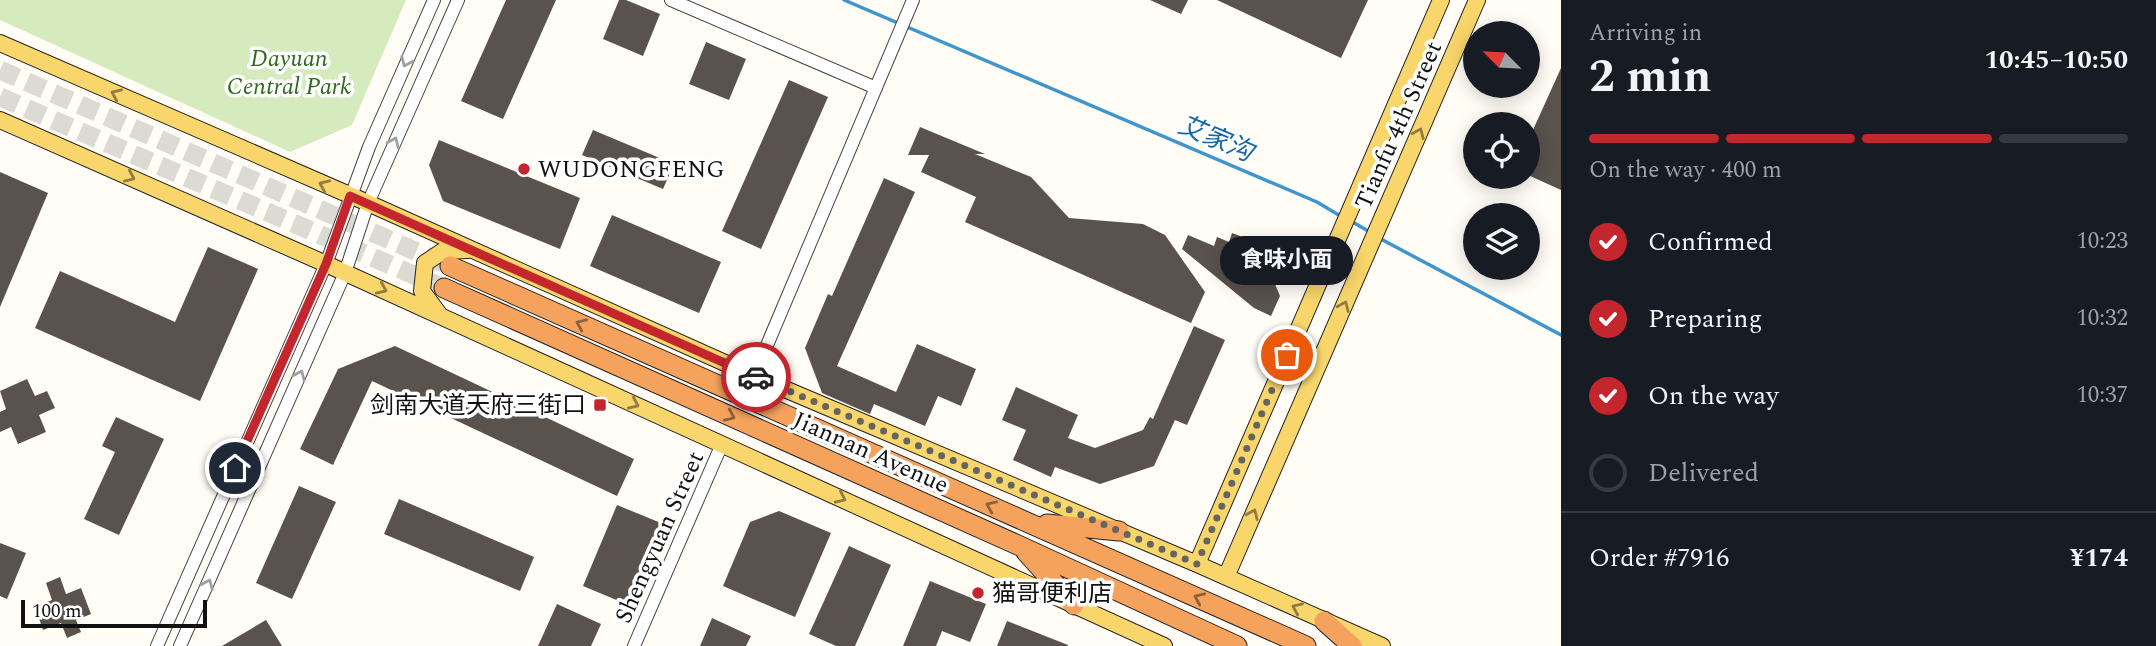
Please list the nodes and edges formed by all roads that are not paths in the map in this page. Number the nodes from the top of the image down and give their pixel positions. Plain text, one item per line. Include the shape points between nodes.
1 (434, 0) edge
2 (458, 0) edge
3 (671, 0) edge
4 (913, 0) edge
5 (1441, 0) edge
6 (1477, 0) edge
7 (0, 43) edge
8 (876, 88) junction
9 (0, 120) edge
10 (350, 196) junction
11 (368, 203) junction
12 (474, 250) junction
13 (326, 264) junction
14 (450, 266) tunnel mouth
15 (345, 273) junction
16 (444, 288) tunnel mouth
17 (441, 316) junction
18 (754, 376) junction
19 (722, 444) junction
20 (1029, 523) junction
21 (1119, 531) junction
22 (1020, 546) junction
23 (1197, 564) junction
24 (1226, 577) junction
25 (1074, 605) junction
26 (1324, 621) junction
27 (1160, 645) edge
28 (157, 646) edge
29 (180, 646) edge
30 (634, 646) edge
31 (1237, 646) edge
32 (1306, 646) edge
33 (1352, 646) edge
34 (1382, 646) edge

1 -> 10 street
11 -> 2 street
3 - 8 street
4 - 8 street
5 - 23 main road, Tianfu 4th Street
24 -> 6 main road, Tianfu 4th Street
10 -> 7 main road
8 - 18 street
9 -> 13 main road
10 - 11 main road
10 - 13 street
11 - 12 main road
11 - 15 street
12 - 17 main road via 443,251 425,263 422,291
12 - 18 main road
13 - 15 main road
13 - 28 street
20 -> 14 highway, Jiannan Avenue
15 -> 17 main road
29 -> 15 street
16 -> 22 highway, Jiannan Avenue
17 -> 19 main road
18 - 21 main road
19 -> 25 main road
19 - 30 street, Shengyuan Street
20 - 21 highway
32 -> 20 highway, Jiannan Avenue
21 - 23 main road
22 - 25 highway
22 - 31 highway, Jiannan Avenue
23 - 24 main road
26 -> 24 main road
25 - 27 main road
26 - 33 highway
26 - 34 main road

